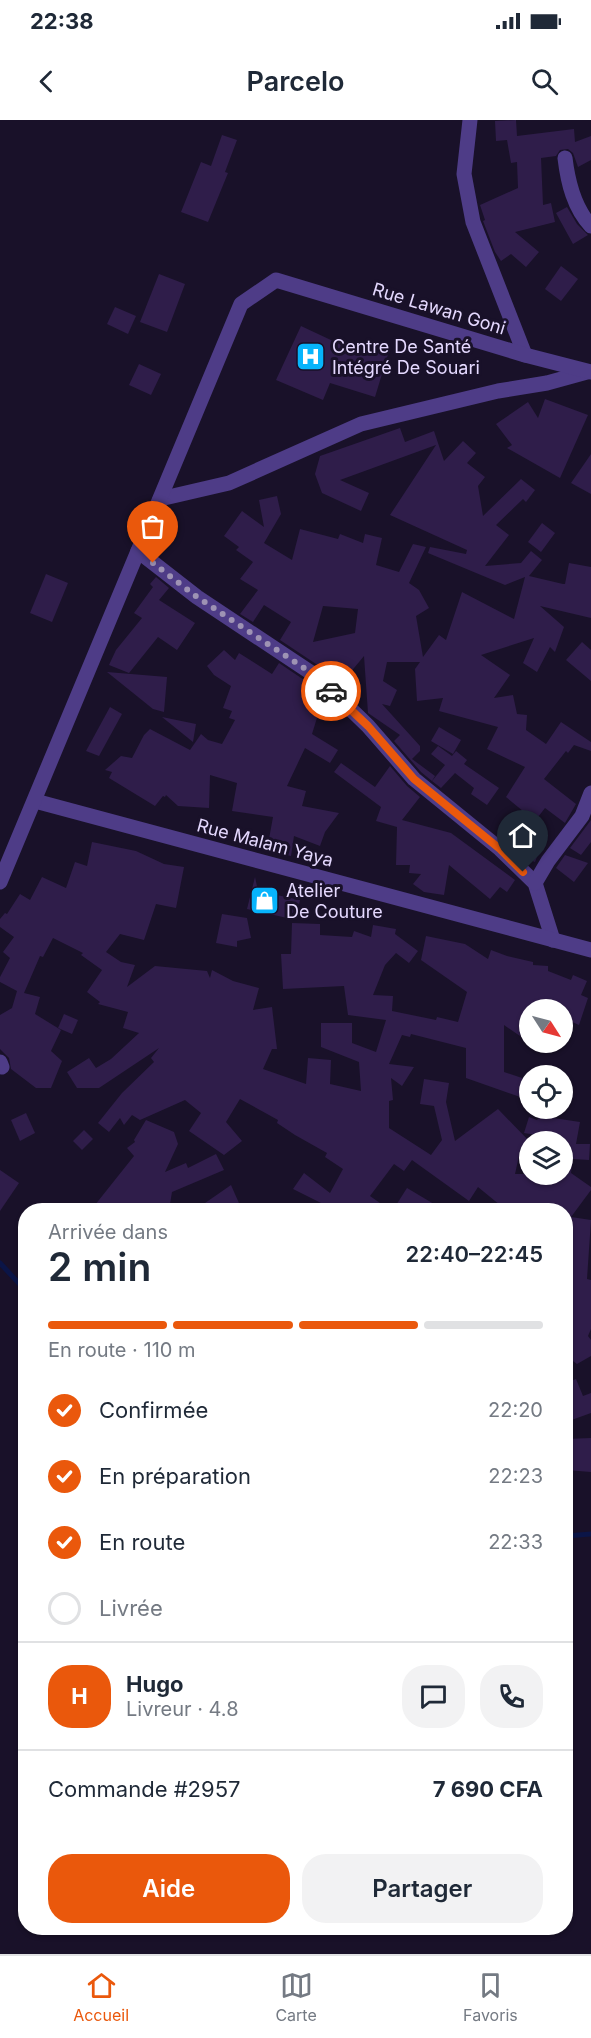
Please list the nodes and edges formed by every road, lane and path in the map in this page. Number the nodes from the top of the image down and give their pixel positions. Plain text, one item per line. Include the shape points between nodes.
1 (470, 120) edge
2 (565, 158) dead end
3 (591, 226) edge
4 (525, 355) junction
5 (590, 372) edge
6 (160, 499) junction
7 (138, 551) junction
8 (591, 793) edge
9 (34, 801) junction
10 (0, 882) edge
11 (534, 883) junction
12 (552, 940) junction
13 (589, 953) edge

1 - 4 street via 464,174 473,222
2 - 3 street via 567,179 578,208
4 - 5 street, Rue Lawan Goni
4 - 6 street, Rue Lawan Goni via 276,280 241,304
5 - 6 street via 361,424 229,483
6 - 7 street
7 - 9 street
7 - 11 street via 197,597 316,676 368,726 414,779 500,849
8 - 11 street via 582,816
9 - 10 street
9 - 12 street, Rue Malam Yaya
11 - 12 street
12 - 13 street, Rue Malam Yaya

